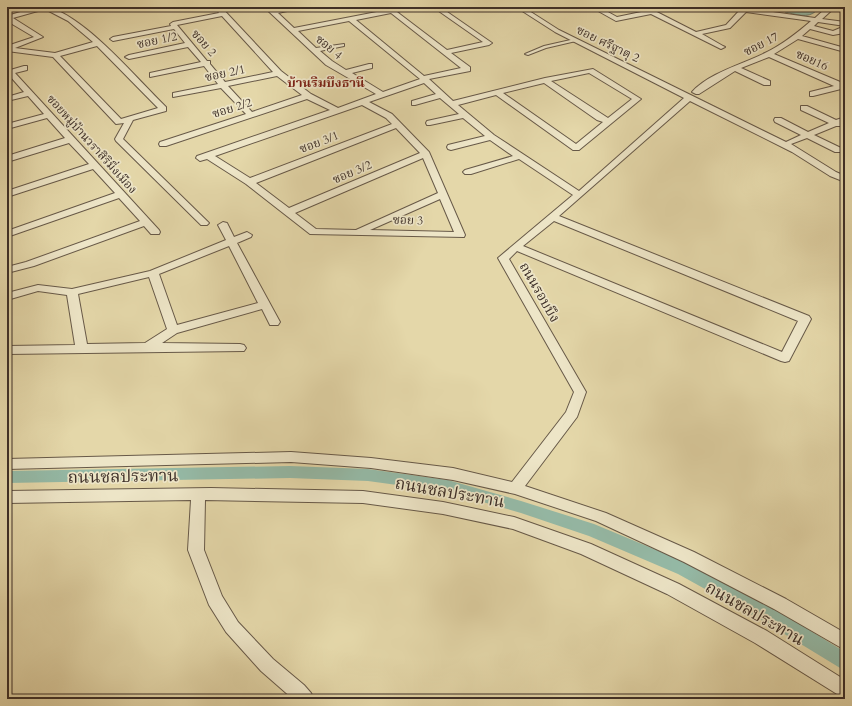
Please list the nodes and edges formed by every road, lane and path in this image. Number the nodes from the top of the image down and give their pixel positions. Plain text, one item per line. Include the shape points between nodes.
1 (45, 7) edge
2 (217, 7) edge
3 (267, 7) edge
4 (302, 7) edge
5 (411, 7) edge
6 (436, 7) edge
7 (519, 7) edge
8 (594, 7) edge
9 (642, 7) edge
10 (724, 7) edge
11 (827, 7) edge
12 (831, 7) edge
13 (389, 9) edge
14 (744, 10) junction
15 (845, 10) edge
16 (274, 12) junction
17 (653, 12) junction
18 (222, 14) junction
19 (7, 18) edge
20 (351, 19) junction
21 (817, 20) junction
22 (845, 24) edge
23 (809, 26) junction
24 (175, 27) junction
25 (845, 28) edge
26 (293, 30) junction
27 (694, 34) junction
28 (797, 37) junction
29 (113, 39) dead end
30 (575, 40) junction
31 (98, 43) junction
32 (190, 44) junction
33 (342, 45) dead end
34 (721, 47) dead end
35 (7, 48) edge
36 (315, 50) junction
37 (845, 50) edge
38 (446, 52) junction
39 (527, 54) dead end
40 (769, 54) junction
41 (55, 55) junction
42 (129, 57) dead end
43 (207, 63) junction
44 (369, 66) dead end
45 (24, 68) dead end
46 (735, 68) junction
47 (9, 72) edge
48 (278, 73) junction
49 (345, 73) junction
50 (153, 75) dead end
51 (425, 79) junction
52 (545, 80) junction
53 (767, 84) dead end
54 (224, 86) junction
55 (844, 87) edge
56 (30, 93) junction
57 (498, 93) junction
58 (813, 94) dead end
59 (176, 95) dead end
60 (382, 95) junction
61 (441, 95) junction
62 (693, 95) junction
63 (308, 96) junction
64 (7, 99) edge
65 (363, 102) junction
66 (415, 103) dead end
67 (452, 104) junction
68 (804, 108) dead end
69 (338, 111) junction
70 (50, 115) junction
71 (251, 115) junction
72 (465, 115) junction
73 (130, 119) junction
74 (845, 119) edge
75 (778, 120) dead end
76 (609, 122) junction
77 (835, 122) junction
78 (430, 123) dead end
79 (398, 125) junction
80 (7, 127) edge
81 (845, 127) edge
82 (807, 135) junction
83 (491, 137) junction
84 (72, 140) junction
85 (790, 142) dead end
86 (162, 144) dead end
87 (451, 147) dead end
88 (838, 150) dead end
89 (426, 154) junction
90 (521, 156) junction
91 (7, 159) edge
92 (95, 165) junction
93 (468, 172) dead end
94 (845, 179) edge
95 (249, 182) junction
96 (7, 194) edge
97 (121, 194) junction
98 (443, 194) junction
99 (579, 195) junction
100 (288, 212) junction
101 (552, 216) junction
102 (146, 222) junction
103 (204, 223) dead end
104 (223, 225) dead end
105 (155, 232) dead end
106 (358, 232) junction
107 (7, 234) edge
108 (247, 235) dead end
109 (231, 242) junction
110 (516, 247) junction
111 (7, 270) edge
112 (153, 273) junction
113 (72, 292) junction
114 (7, 297) edge
115 (264, 305) junction
116 (274, 322) dead end
117 (173, 330) junction
118 (148, 347) junction
119 (240, 348) dead end
120 (82, 349) junction
121 (7, 350) edge
122 (7, 464) edge
123 (515, 488) junction
124 (198, 494) junction
125 (7, 497) edge
126 (845, 642) edge
127 (845, 690) edge
128 (305, 699) edge

1 - 19 street
1 - 31 street via 70,20
2 - 18 street
3 - 16 street, ซอย 4
4 - 16 street
5 - 13 street
6 - 38 street via 489,43
7 - 30 street, ซอย ศรีฐาตุ 2
8 - 17 street via 616,19
9 - 17 street
10 - 14 street
11 - 12 street
12 - 15 street
12 - 21 street, ซอย 17
13 - 20 street
13 - 38 street
14 - 21 street
14 - 27 street via 728,27
16 - 26 street, ซอย 4
17 - 27 street
18 - 24 street, ซอย 2 via 173,24
18 - 48 street
19 - 35 street via 40,37
20 - 26 street
20 - 51 street
21 - 22 street
21 - 23 street, ซอย 17
23 - 25 street via 831,34
23 - 28 street, ซอย 17
24 - 29 street
24 - 32 street, ซอย 2
26 - 36 street, ซอย 4
27 - 34 street
28 - 37 street
28 - 40 street, ซอย 17
30 - 39 lane
30 - 62 street, ซอย ศรีฐาตุ 2
31 - 41 street
31 - 73 street via 163,109
32 - 42 street, ซอย 1/2
32 - 43 street, ซอย 2
33 - 36 street
35 - 41 street
36 - 49 street, ซอย 4 via 329,64
38 - 51 street via 467,69
40 - 46 street, ซอย 17
40 - 55 street, ซอย16
41 - 73 street via 119,122
43 - 50 street
43 - 54 street, ซอย 2
44 - 49 street
45 - 47 street
46 - 53 street
46 - 62 street, ซอย 17
47 - 56 street, ซอยหมู่บ้านวราสิริมิ่งเมือง
48 - 54 street, ซอย 2/1
48 - 63 street
49 - 60 street, ซอย 4
51 - 60 street
51 - 61 street
52 - 57 street
52 - 76 street
52 - 76 street via 590,71 637,99
54 - 59 street, ซอย 2/1
54 - 71 street, ซอย 2
55 - 58 street
56 - 64 street
56 - 70 street, ซอยหมู่บ้านวราสิริมิ่งเมือง
57 - 67 street
57 - 76 street via 576,148
60 - 65 street
61 - 66 street
61 - 67 street
62 - 94 street, ซอย ศรีฐาตุ 2
62 - 99 street, ถนนรอบบึง
63 - 69 street
63 - 71 street, ซอย 2/2
65 - 69 street
65 - 79 street, ซอย 3 via 388,116
67 - 72 street
68 - 77 street
69 - 95 street, ซอย 3 via 205,157
70 - 80 street
70 - 84 street, ซอยหมู่บ้านวราสิริมิ่งเมือง
71 - 86 street, ซอย 2/2
72 - 78 street
72 - 83 street
73 - 103 street via 119,139
74 - 77 street
75 - 82 street
77 - 81 street
77 - 82 street
79 - 89 street, ซอย 3
79 - 95 street, ซอย 3/1
82 - 85 street
82 - 88 street
83 - 87 street
83 - 90 street
84 - 91 street
84 - 92 street, ซอยหมู่บ้านวราสิริมิ่งเมือง
89 - 98 street, ซอย 3
89 - 100 street, ซอย 3/2
90 - 93 street
90 - 99 street
92 - 96 street
92 - 97 street, ซอยหมู่บ้านวราสิริมิ่งเมือง
95 - 100 street, ซอย 3
97 - 102 street, ซอยหมู่บ้านวราสิริมิ่งเมือง
97 - 107 street
98 - 106 street
98 - 106 street, ซอย 3 via 460,235
99 - 101 street, ถนนรอบบึง
100 - 106 street, ซอย 3 via 314,232
101 - 110 street, ถนนรอบบึง
101 - 110 street via 805,319 785,358
102 - 105 street, ซอยหมู่บ้านวราสิริมิ่งเมือง
102 - 111 street
104 - 109 street
108 - 109 street
109 - 112 street
109 - 115 street
110 - 123 street, ถนนรอบบึง via 503,258 580,392 572,414
112 - 113 street
112 - 117 street
113 - 114 street via 38,288
113 - 120 street
115 - 116 street
115 - 117 street
117 - 118 street
118 - 119 street
118 - 120 street
120 - 121 street
122 - 123 street via 291,457 371,463 453,474
123 - 126 street via 601,517 689,557 780,604
124 - 125 street, ถนนชลประทาน
124 - 127 street, ถนนชลประทาน via 363,497 443,508 514,523 586,549 673,588 761,637
124 - 128 street via 196,550 215,600 232,627 267,665

